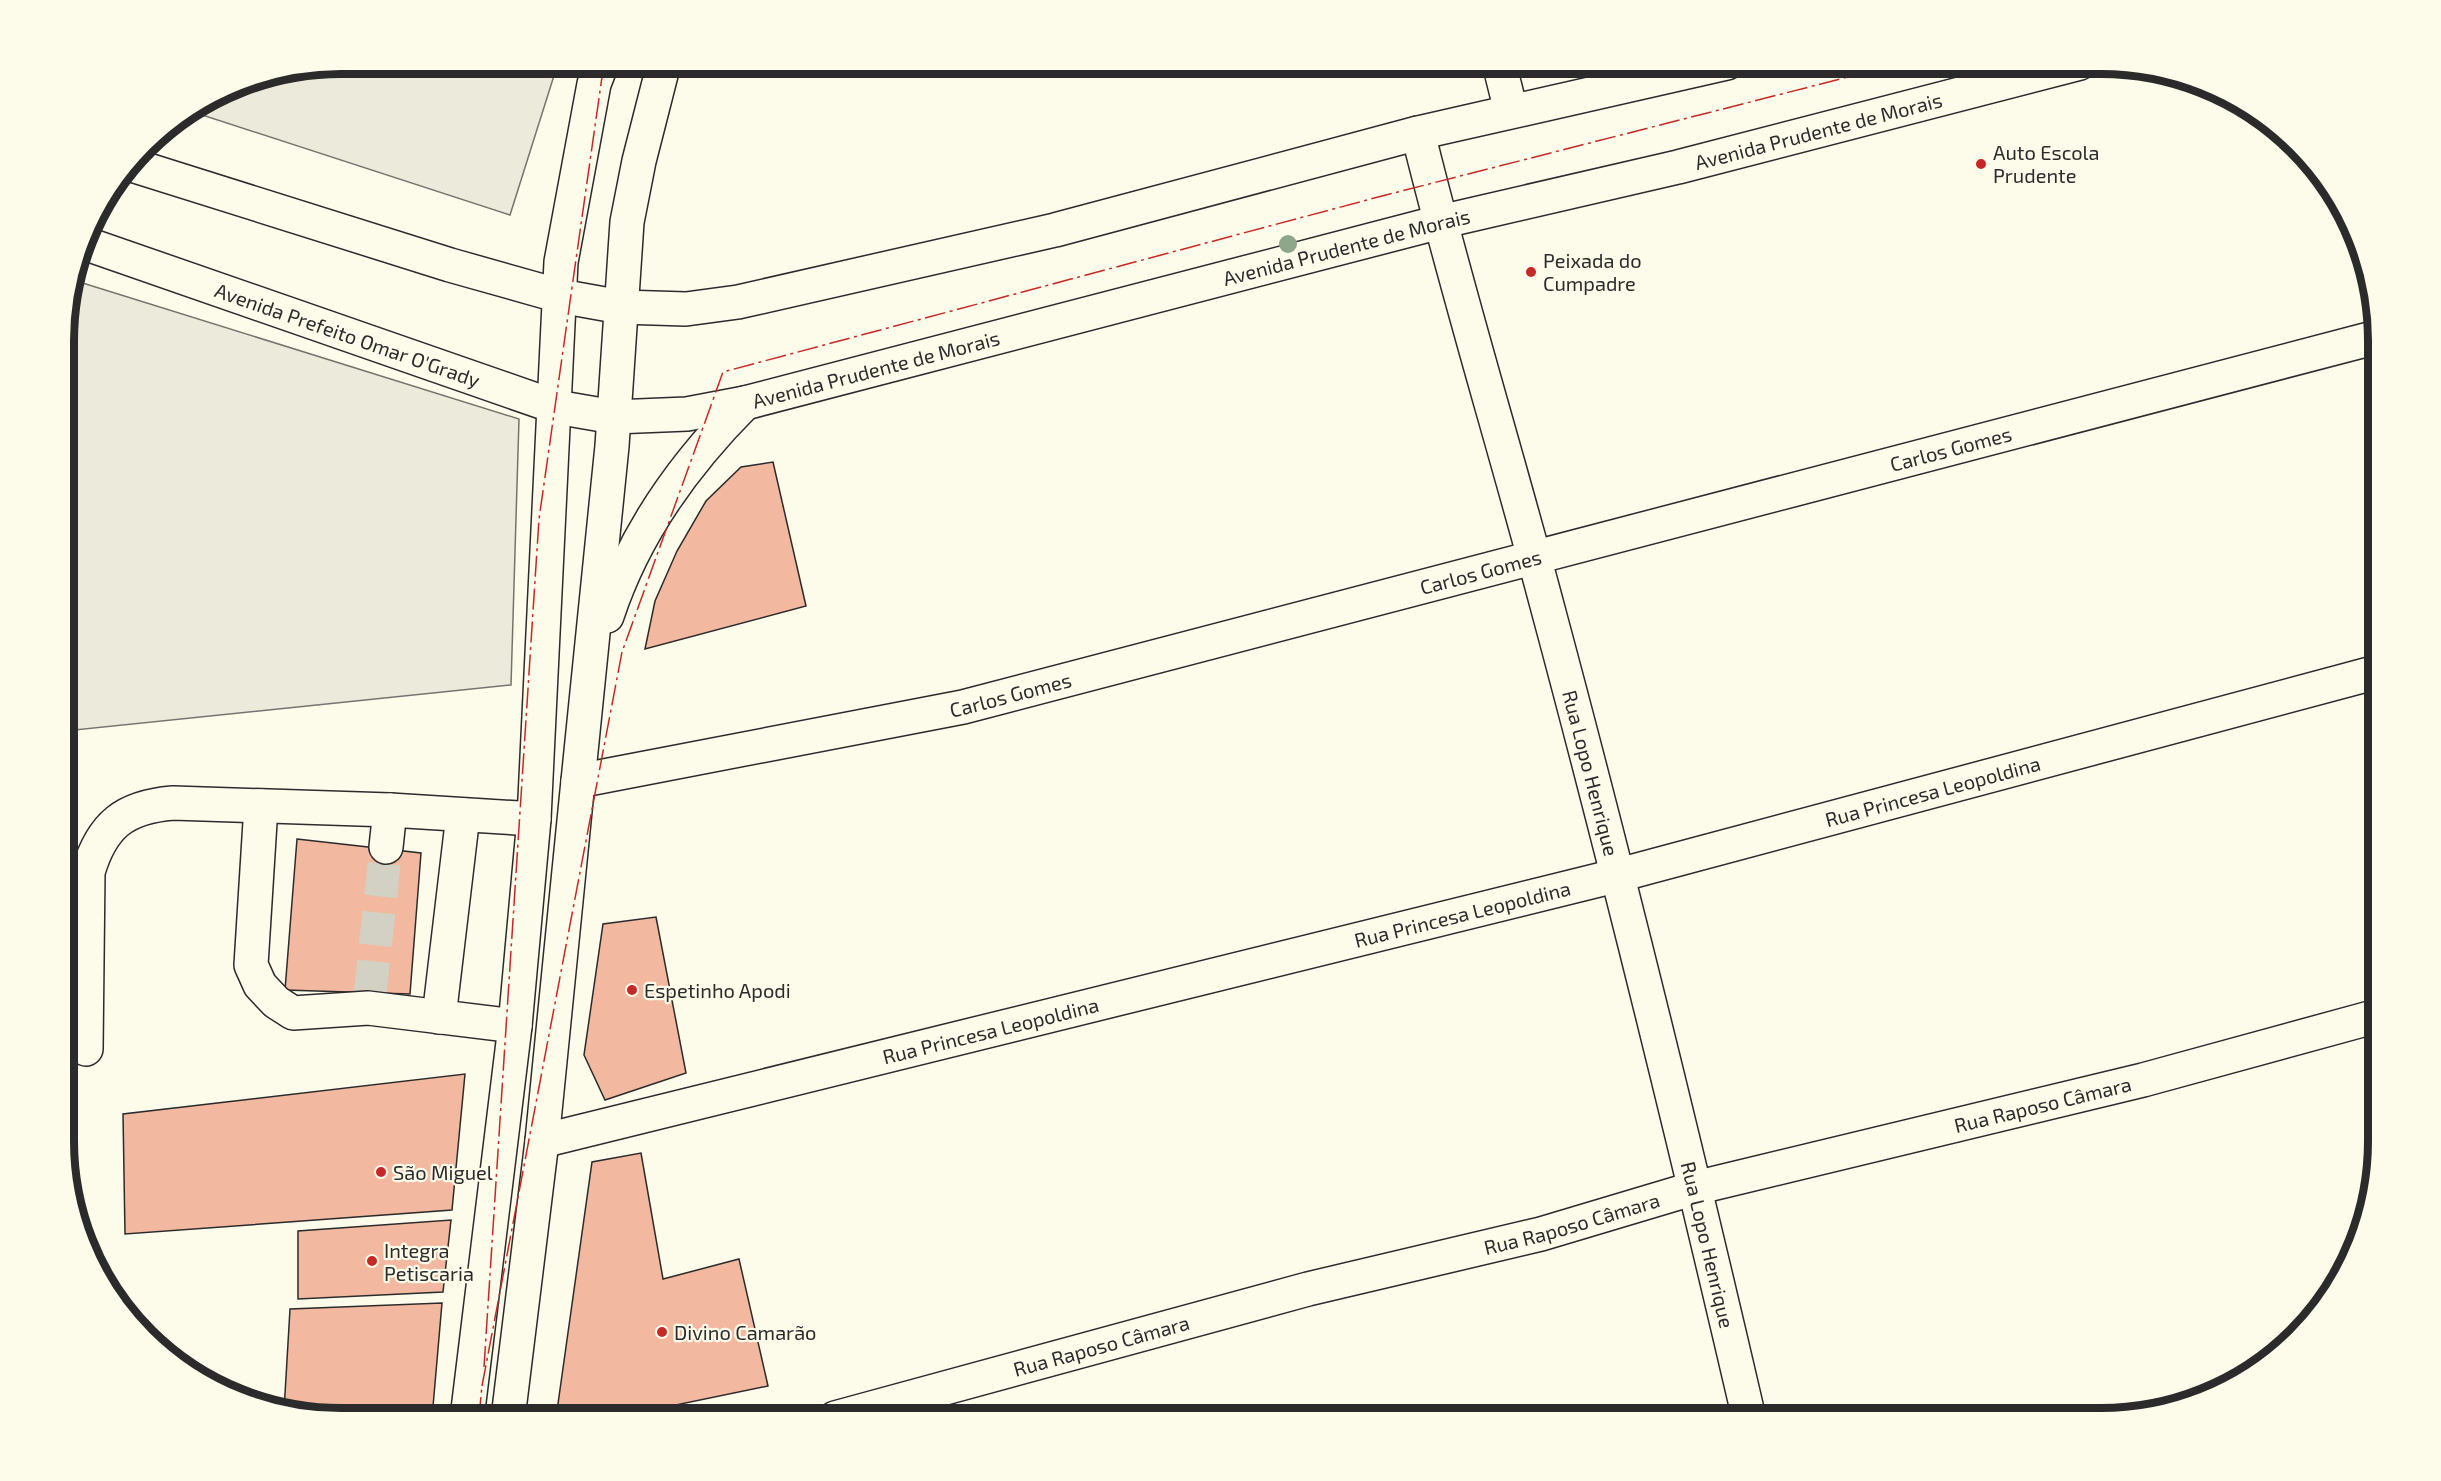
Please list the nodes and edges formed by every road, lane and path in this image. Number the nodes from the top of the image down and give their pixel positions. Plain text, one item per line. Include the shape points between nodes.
1 (598, 74) edge
2 (661, 74) edge
3 (1502, 74) edge
4 (1678, 74) edge
5 (2037, 74) edge
6 (1511, 111) junction
7 (1418, 133) junction
8 (138, 167) edge
9 (1440, 222) junction
10 (91, 246) edge
11 (560, 296) junction
12 (621, 307) junction
13 (2368, 339) edge
14 (746, 403) junction
15 (556, 407) junction
16 (614, 417) junction
17 (1534, 558) junction
18 (588, 672) junction
19 (2368, 674) edge
20 (578, 782) junction
21 (261, 806) junction
22 (390, 810) junction
23 (463, 815) junction
24 (534, 819) junction
25 (386, 847) tunnel mouth
26 (1619, 875) junction
27 (439, 1017) junction
28 (2368, 1018) edge
29 (515, 1026) junction
30 (86, 1049) dead end
31 (542, 1141) junction
32 (1695, 1188) junction
33 (468, 1408) edge
34 (509, 1408) edge
35 (873, 1408) edge
36 (1747, 1408) edge

1 - 11 main road via 561,262
2 - 12 main road via 629,212
3 - 6 main road
4 - 6 main road
5 - 9 main road, Avenida Prudente de Morais via 1678,167
6 - 7 main road
7 - 9 main road, Rua Lopo Henrique
7 - 12 main road via 1055,230 738,302 686,309
8 - 11 main road
9 - 14 main road, Avenida Prudente de Morais
9 - 17 main road, Rua Lopo Henrique
10 - 15 main road, Avenida Prefeito Omar O'Grady
11 - 12 main road
11 - 15 main road
12 - 16 main road
13 - 17 main road, Carlos Gomes
14 - 16 main road, Avenida Prudente de Morais via 687,414
14 - 18 main road via 712,436 678,478 645,529 618,580
15 - 16 main road, Avenida Prefeito Omar O'Grady
15 - 24 main road
16 - 18 main road
17 - 20 main road, Carlos Gomes via 963,707
17 - 26 main road, Rua Lopo Henrique
18 - 20 main road
19 - 26 main road, Rua Princesa Leopoldina
20 - 31 main road
21 - 22 main road
21 - 27 main road via 251,965 260,985 276,1002 293,1012 369,1001
21 - 30 main road via 151,805 131,812 111,826 95,847 88,872
22 - 23 main road
22 - 25 main road
23 - 24 main road
23 - 27 main road
24 - 29 main road
26 - 31 main road, Rua Princesa Leopoldina
26 - 32 main road, Rua Lopo Henrique
27 - 29 main road
28 - 32 main road, Rua Raposo Câmara via 2143,1080
29 - 33 main road
31 - 34 main road
32 - 35 main road, Rua Raposo Câmara via 1541,1234 1308,1289
32 - 36 main road, Rua Lopo Henrique

